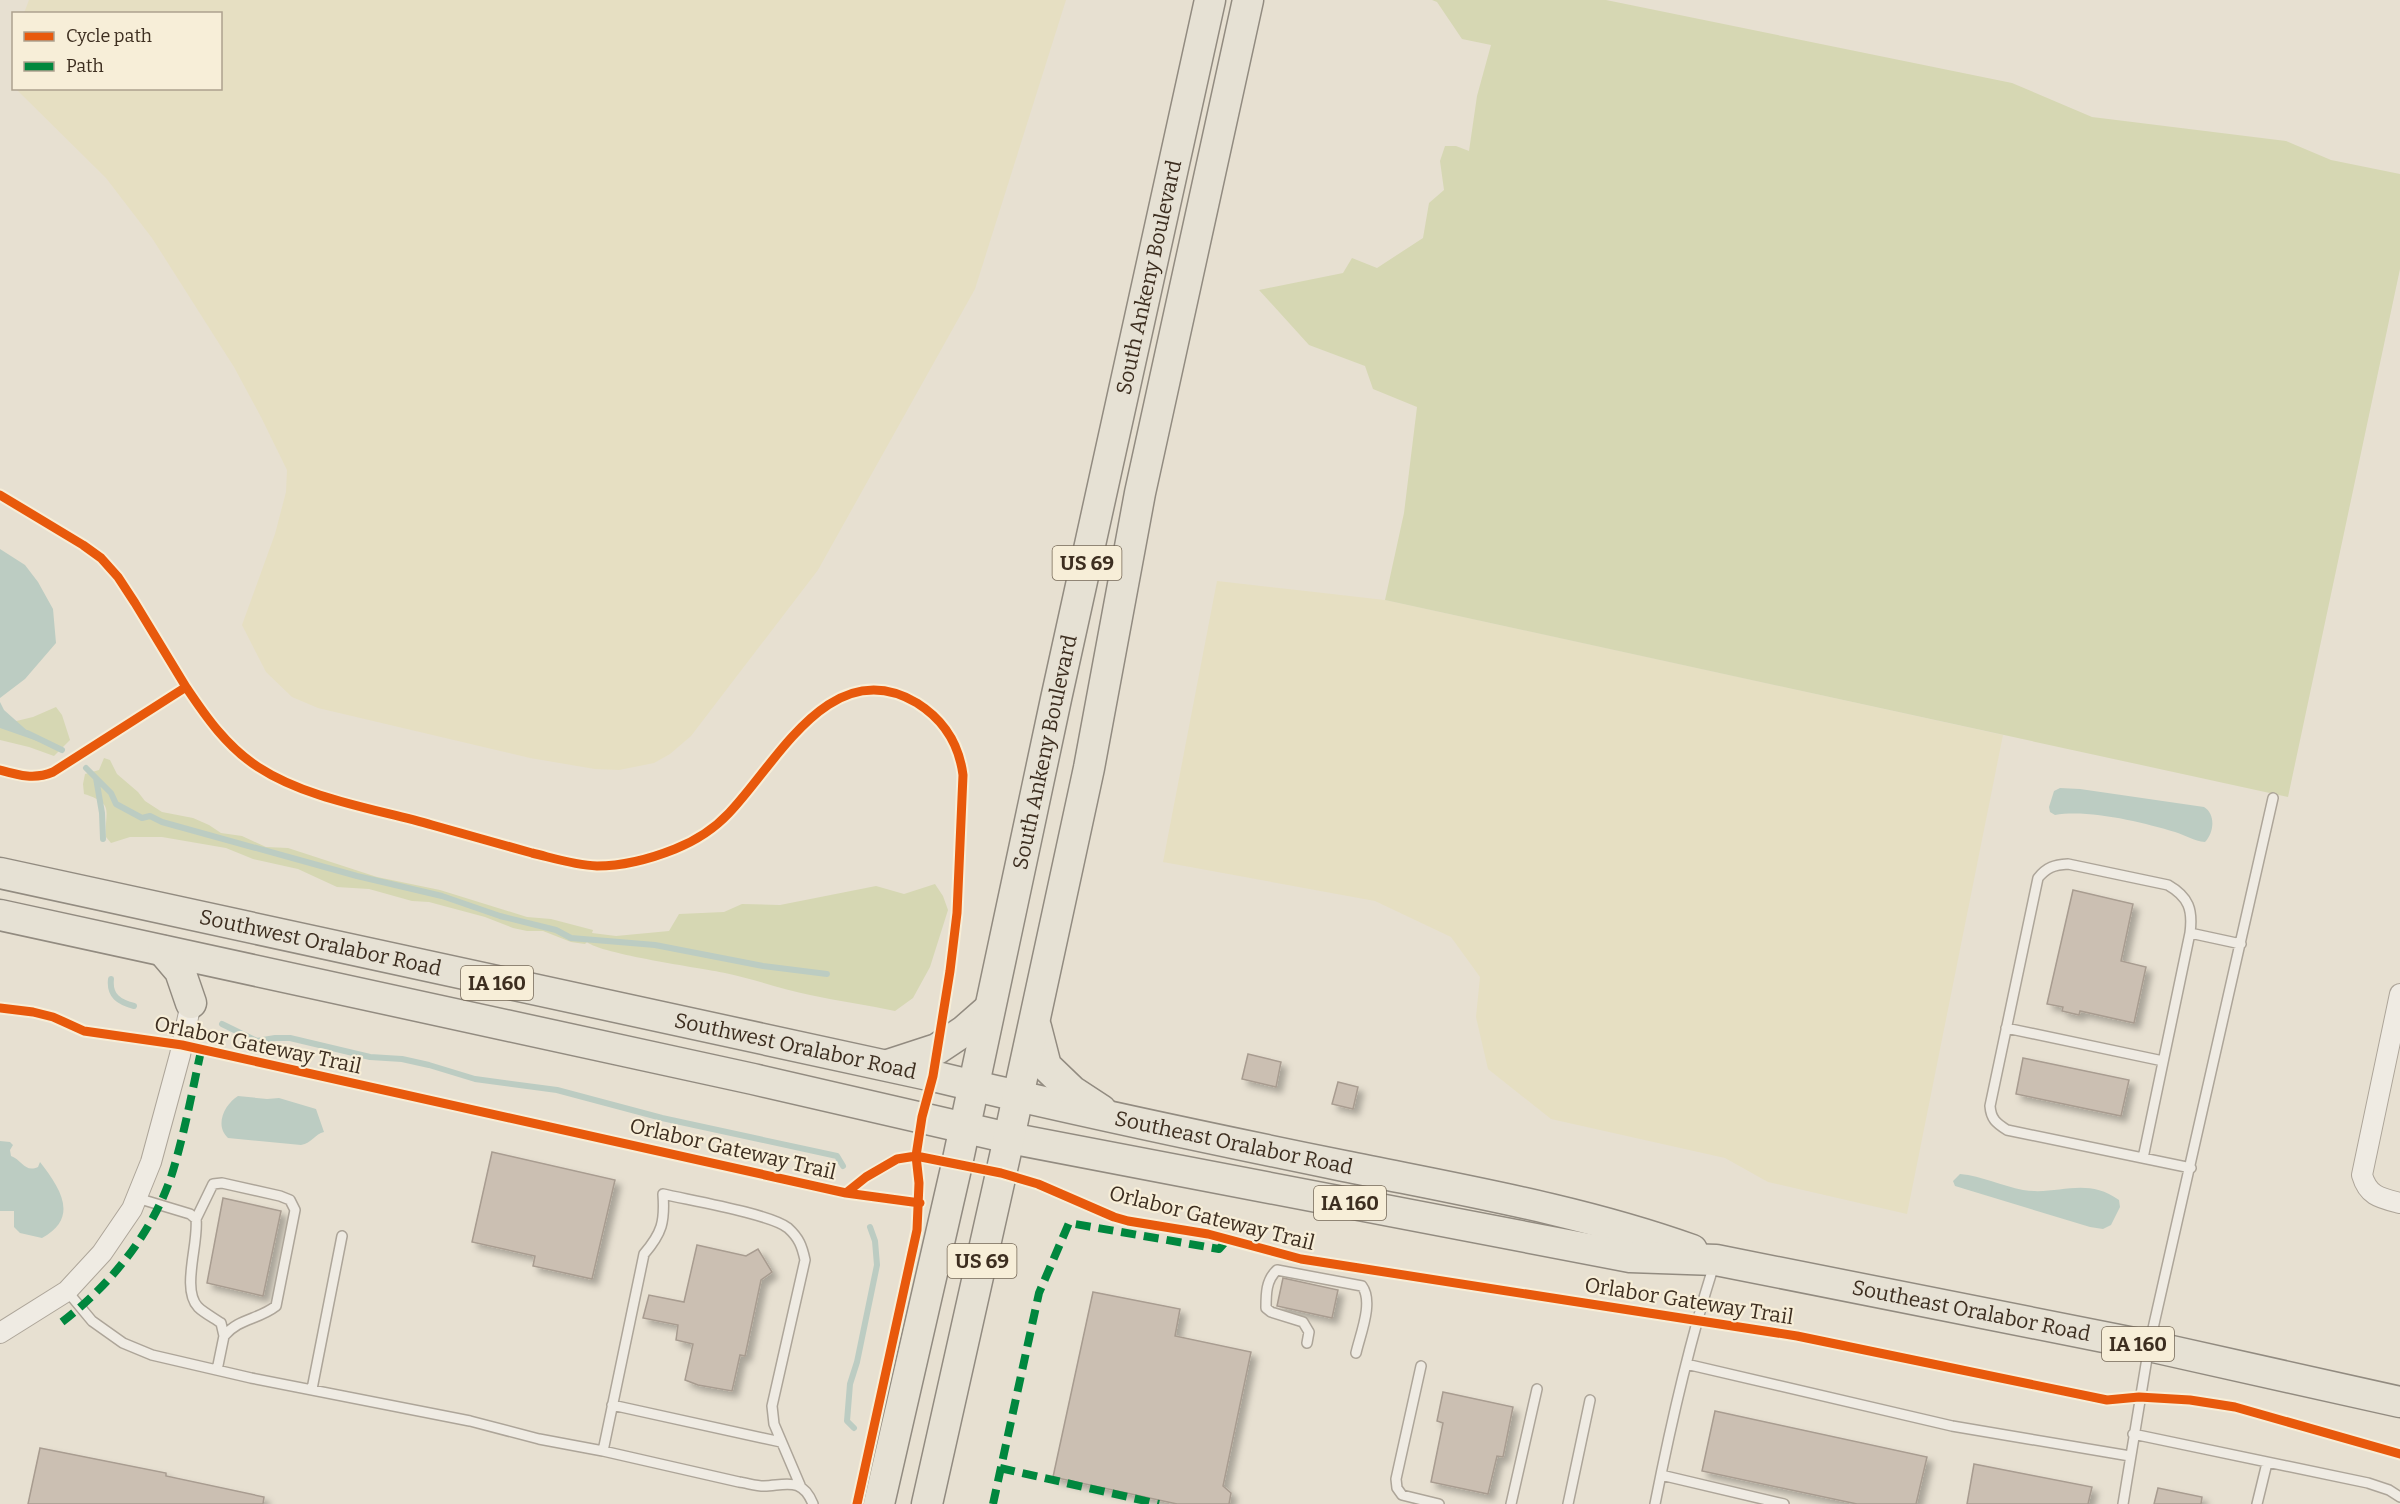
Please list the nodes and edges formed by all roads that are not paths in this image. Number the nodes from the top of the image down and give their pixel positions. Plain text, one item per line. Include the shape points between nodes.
1 (1210, 0) edge
2 (1248, 0) edge
3 (2273, 798) dead end
4 (0, 873) edge
5 (0, 915) edge
6 (2190, 933) junction
7 (2241, 944) junction
8 (163, 951) junction
9 (234, 966) junction
10 (2400, 994) edge
11 (191, 1003) junction
12 (988, 1010) junction
13 (1035, 1018) junction
14 (2006, 1028) junction
15 (2163, 1061) junction
16 (885, 1066) junction
17 (994, 1091) junction
18 (1116, 1118) junction
19 (987, 1132) junction
20 (2143, 1158) junction
21 (2191, 1168) junction
22 (137, 1198) junction
23 (2400, 1203) edge
24 (196, 1218) junction
25 (342, 1236) dead end
26 (1716, 1260) junction
27 (68, 1291) junction
28 (0, 1333) edge
29 (224, 1336) junction
30 (1307, 1343) dead end
31 (2149, 1346) junction
32 (1356, 1353) dead end
33 (1686, 1364) junction
34 (1422, 1365) dead end
35 (217, 1370) junction
36 (312, 1389) junction
37 (1537, 1389) dead end
38 (1590, 1400) dead end
39 (2400, 1402) edge
40 (612, 1405) junction
41 (2133, 1434) junction
42 (781, 1442) junction
43 (603, 1451) junction
44 (2130, 1456) junction
45 (2267, 1463) junction
46 (1661, 1475) junction
47 (800, 1485) junction
48 (2400, 1497) edge
49 (813, 1504) edge
50 (879, 1504) edge
51 (927, 1504) edge
52 (1439, 1504) edge
53 (1511, 1504) edge
54 (1568, 1504) edge
55 (1655, 1504) edge
56 (1784, 1504) edge
57 (2123, 1504) edge
58 (2257, 1504) edge

1 - 12 main road, South Ankeny Boulevard / US 69
2 - 13 main road, South Ankeny Boulevard / US 69 via 1142,481 1089,768
3 - 7 lane
4 - 16 main road, Southwest Oralabor Road / IA 160
5 - 8 main road, Southwest Oralabor Road / IA 160
6 - 7 lane
6 - 14 lane via 2192,916 2188,902 2168,885 2068,864 2046,869 2038,878 2033,897
6 - 15 lane
7 - 21 lane
8 - 9 main road, Southwest Oralabor Road / IA 160
8 - 11 main road via 180,971
9 - 11 main road via 206,983
9 - 19 main road, Southwest Oralabor Road / IA 160
10 - 23 street via 2363,1166 2365,1186 2377,1197
11 - 22 street via 151,1161
12 - 16 main road via 938,1049
12 - 17 main road, South Ankeny Boulevard / US 69
13 - 17 main road, South Ankeny Boulevard / US 69
13 - 18 main road via 1046,1066 1072,1091
14 - 15 lane
14 - 20 lane via 1990,1106 1997,1124 2007,1130
15 - 20 lane
16 - 17 main road, Southwest Oralabor Road / IA 160
17 - 18 main road, Southeast Oralabor Road / IA 160
17 - 19 main road, South Ankeny Boulevard / US 69
17 - 19 main road, South Ankeny Boulevard / US 69
18 - 26 main road, Southeast Oralabor Road / IA 160 via 1627,1227
19 - 26 main road, Southeast Oralabor Road / IA 160 via 1630,1257
19 - 50 main road, South Ankeny Boulevard / US 69
19 - 51 main road, South Ankeny Boulevard / US 69
20 - 21 lane
21 - 31 lane
22 - 24 lane
22 - 27 street via 118,1232
24 - 29 lane via 192,1299 221,1323
24 - 29 lane via 213,1184 222,1183 280,1196 290,1200 295,1210 276,1306 233,1326
25 - 36 lane
26 - 31 main road, Southeast Oralabor Road / IA 160
26 - 33 lane
27 - 28 street
27 - 35 lane via 92,1321 123,1343 152,1355
29 - 35 lane
30 - 32 lane via 1309,1332 1303,1322 1266,1308 1270,1276 1277,1270 1362,1286 1367,1305
31 - 39 main road, Southeast Oralabor Road / IA 160
31 - 41 lane
33 - 44 lane via 1952,1426
33 - 46 lane
34 - 52 lane via 1396,1488 1402,1495
35 - 36 lane
36 - 43 lane
37 - 53 lane
38 - 54 lane
40 - 42 lane
40 - 42 lane via 644,1254 658,1238 665,1215 663,1194 765,1218 786,1226 800,1240 805,1260 772,1406
40 - 43 lane
41 - 44 lane
41 - 45 lane
42 - 47 lane
43 - 47 lane via 762,1486
44 - 57 lane
45 - 48 lane via 2368,1483
45 - 58 lane
46 - 55 lane
46 - 56 lane
47 - 49 lane

